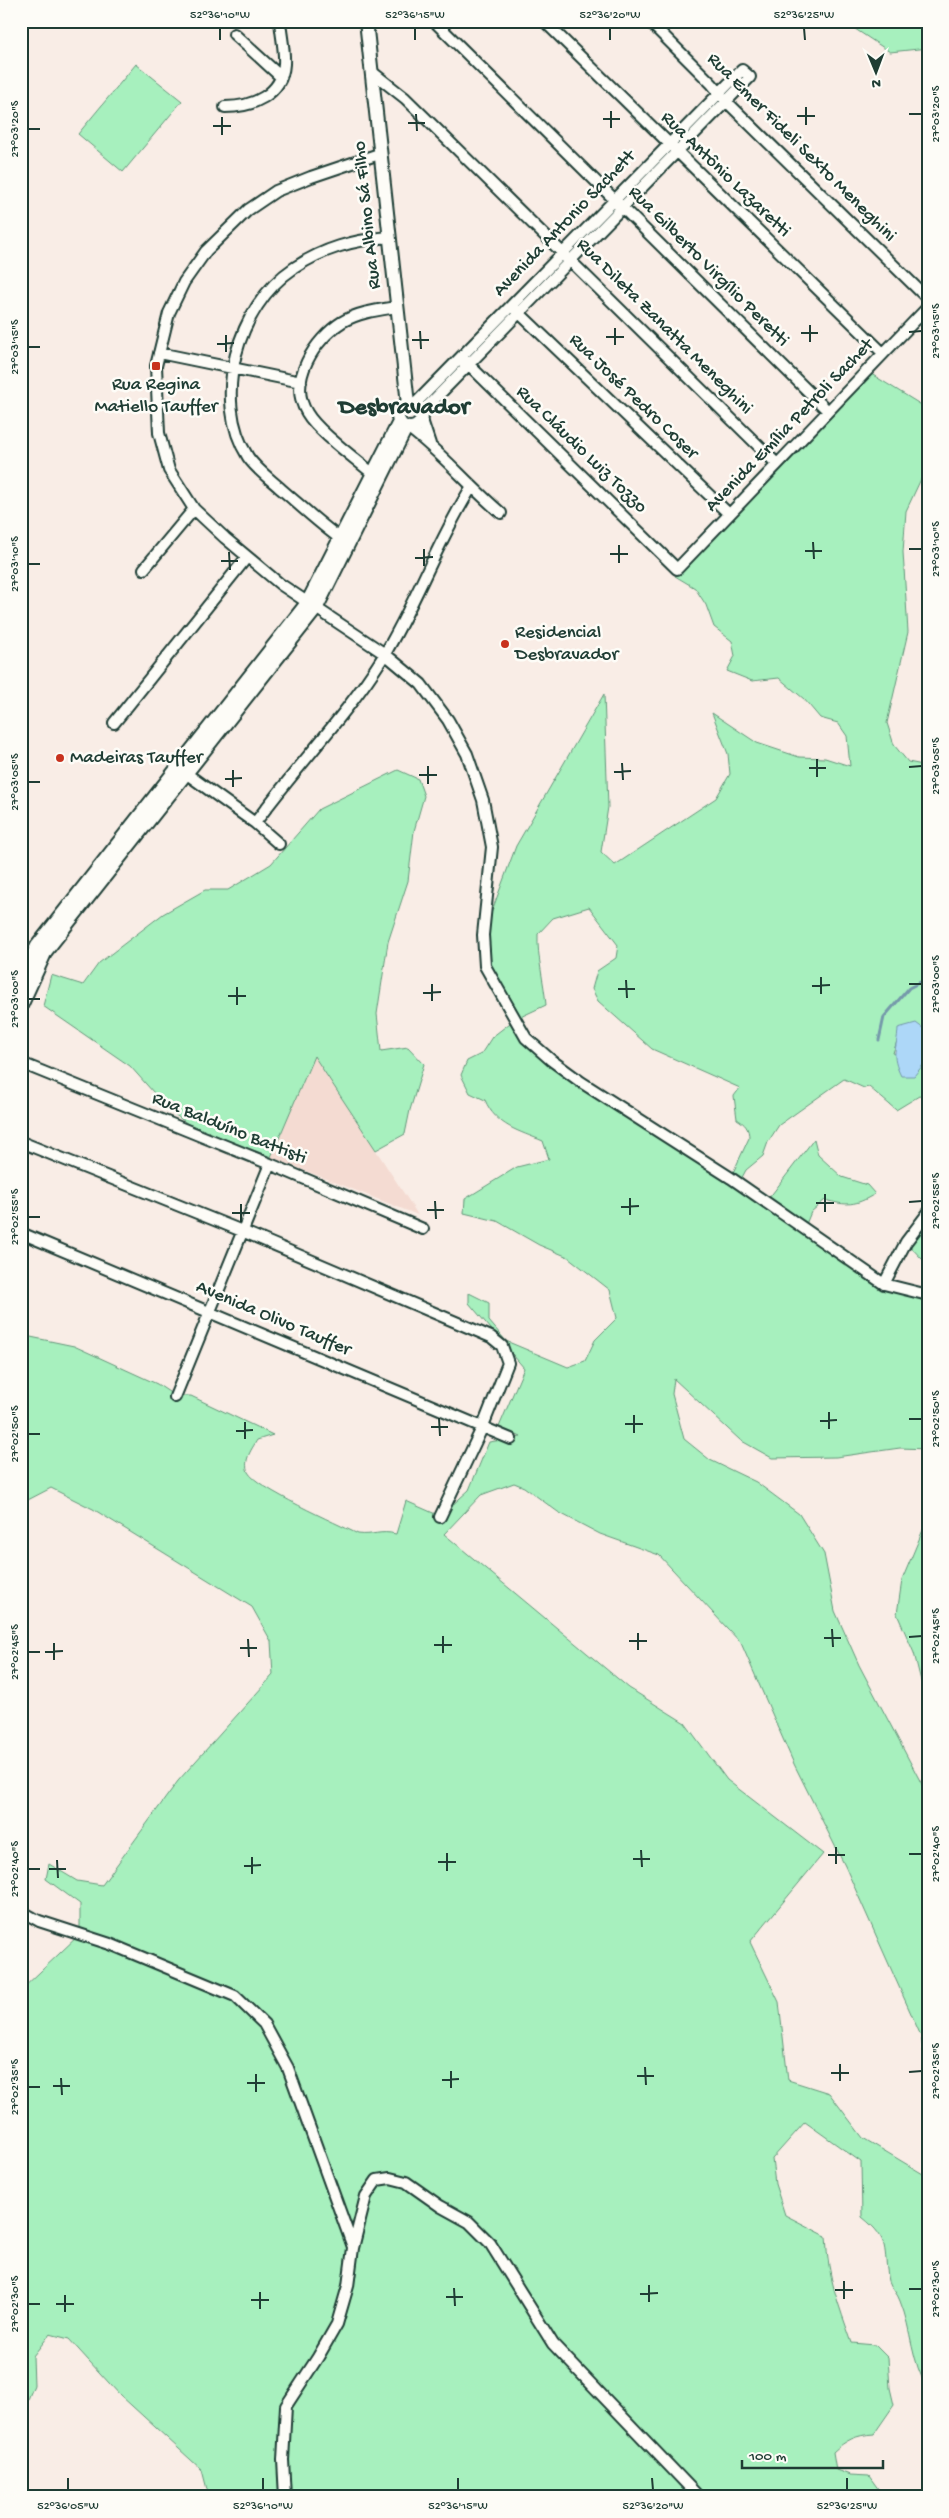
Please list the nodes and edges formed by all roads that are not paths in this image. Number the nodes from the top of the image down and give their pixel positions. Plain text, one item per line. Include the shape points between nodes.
1 (280, 21) edge
2 (366, 21) edge
3 (434, 21) edge
4 (544, 21) edge
5 (649, 21) edge
6 (234, 34) dead end
7 (372, 72) junction
8 (746, 74) dead end
9 (281, 77) junction
10 (723, 97) junction
11 (225, 107) dead end
12 (672, 148) junction
13 (380, 154) junction
14 (619, 203) junction
15 (389, 237) junction
16 (567, 256) junction
17 (928, 299) edge
18 (397, 307) junction
19 (928, 307) edge
20 (515, 309) junction
21 (159, 353) junction
22 (883, 353) junction
23 (464, 360) junction
24 (232, 368) junction
25 (301, 382) junction
26 (416, 410) junction
27 (828, 411) junction
28 (405, 426) junction
29 (430, 445) junction
30 (778, 464) junction
31 (377, 477) junction
32 (471, 488) junction
33 (194, 509) junction
34 (501, 513) dead end
35 (729, 514) junction
36 (344, 541) junction
37 (247, 557) junction
38 (144, 569) dead end
39 (677, 569) joint
40 (311, 606) junction
41 (384, 654) junction
42 (114, 723) dead end
43 (181, 770) junction
44 (255, 823) junction
45 (279, 844) dead end
46 (80, 900) junction
47 (21, 978) edge
48 (21, 1006) edge
49 (21, 1063) edge
50 (21, 1142) edge
51 (270, 1164) junction
52 (928, 1213) edge
53 (424, 1229) dead end
54 (242, 1231) junction
55 (21, 1233) edge
56 (884, 1284) junction
57 (928, 1295) edge
58 (208, 1311) junction
59 (174, 1396) dead end
60 (483, 1426) junction
61 (511, 1439) dead end
62 (440, 1516) dead end
63 (21, 1911) edge
64 (353, 2248) junction
65 (285, 2497) edge
66 (699, 2497) edge

1 - 9 street via 284,63
2 - 7 street, Rua Albino Sá Filho
3 - 14 street, Rua Gilberto Virgílio Peretti
4 - 12 street, Rua Antônio Lazaretti
5 - 10 street, Rua Emer Fideli Sexto Meneghini
6 - 9 street
7 - 13 street, Rua Albino Sá Filho
7 - 16 street, Rua Dileta Zanatta Meneghini via 405,98
8 - 10 street, Avenida Antonio Sachett
9 - 11 street via 261,99 247,106
10 - 12 street, Avenida Antonio Sachett
10 - 17 street, Rua Emer Fideli Sexto Meneghini
12 - 14 street, Avenida Antonio Sachett
12 - 22 street, Rua Antônio Lazaretti
13 - 15 street, Rua Albino Sá Filho
13 - 21 street via 285,188 248,210 206,251 184,282 169,313
14 - 16 street, Avenida Antonio Sachett
14 - 27 street, Rua Gilberto Virgílio Peretti
15 - 18 street, Rua Albino Sá Filho
15 - 24 street via 364,239 329,248 292,269 257,308 244,331
16 - 20 street, Avenida Antonio Sachett
16 - 30 street, Rua Dileta Zanatta Meneghini
18 - 25 street via 358,314 330,330 308,358
18 - 26 street, Rua Albino Sá Filho
19 - 22 street, Avenida Emília Petroli Sachet
20 - 23 street, Avenida Antonio Sachett
20 - 35 street, Rua José Pedro Coser
21 - 24 street
21 - 33 street via 156,379 159,433 170,470
22 - 27 street, Avenida Emília Petroli Sachet
23 - 26 street, Avenida Antonio Sachett
23 - 39 street, Rua Cláudio Luiz Tozzo
24 - 25 street
24 - 36 street via 230,396 234,421 249,458
25 - 31 street via 306,412
26 - 28 street via 417,427
26 - 28 street via 400,409
26 - 29 street, Rua Albino Sá Filho
27 - 30 street, Avenida Emília Petroli Sachet
28 - 29 street, Rua Albino Sá Filho
28 - 31 street
29 - 32 street, Rua Albino Sá Filho
30 - 35 street, Avenida Emília Petroli Sachet
31 - 36 street
32 - 34 street, Rua Albino Sá Filho
32 - 41 street
33 - 37 street
33 - 38 street
35 - 39 street, Avenida Emília Petroli Sachet
36 - 40 street
37 - 40 street
37 - 42 street
40 - 41 street
40 - 43 street
41 - 44 street
41 - 56 street via 421,684 448,720 483,800 492,847 483,935 485,966 526,1038 581,1082 731,1178
43 - 44 street
43 - 46 street
44 - 45 street
46 - 47 street via 37,946
46 - 48 street via 46,951
49 - 51 street, Rua Balduíno Battisti
50 - 54 street
51 - 53 street, Rua Balduíno Battisti
51 - 54 street
52 - 56 street via 906,1242
54 - 58 street
54 - 60 street via 491,1337 502,1346 508,1363
55 - 58 street, Avenida Olivo Tauffer
56 - 57 street
58 - 59 street
58 - 60 street, Avenida Olivo Tauffer
60 - 61 street, Avenida Olivo Tauffer
60 - 62 street
63 - 64 street via 39,1921 110,1944 235,1996 264,2024 288,2068
64 - 65 street via 348,2286 337,2324 286,2406
64 - 66 street via 366,2196 376,2180 390,2178 406,2182 469,2222 490,2243 553,2344

